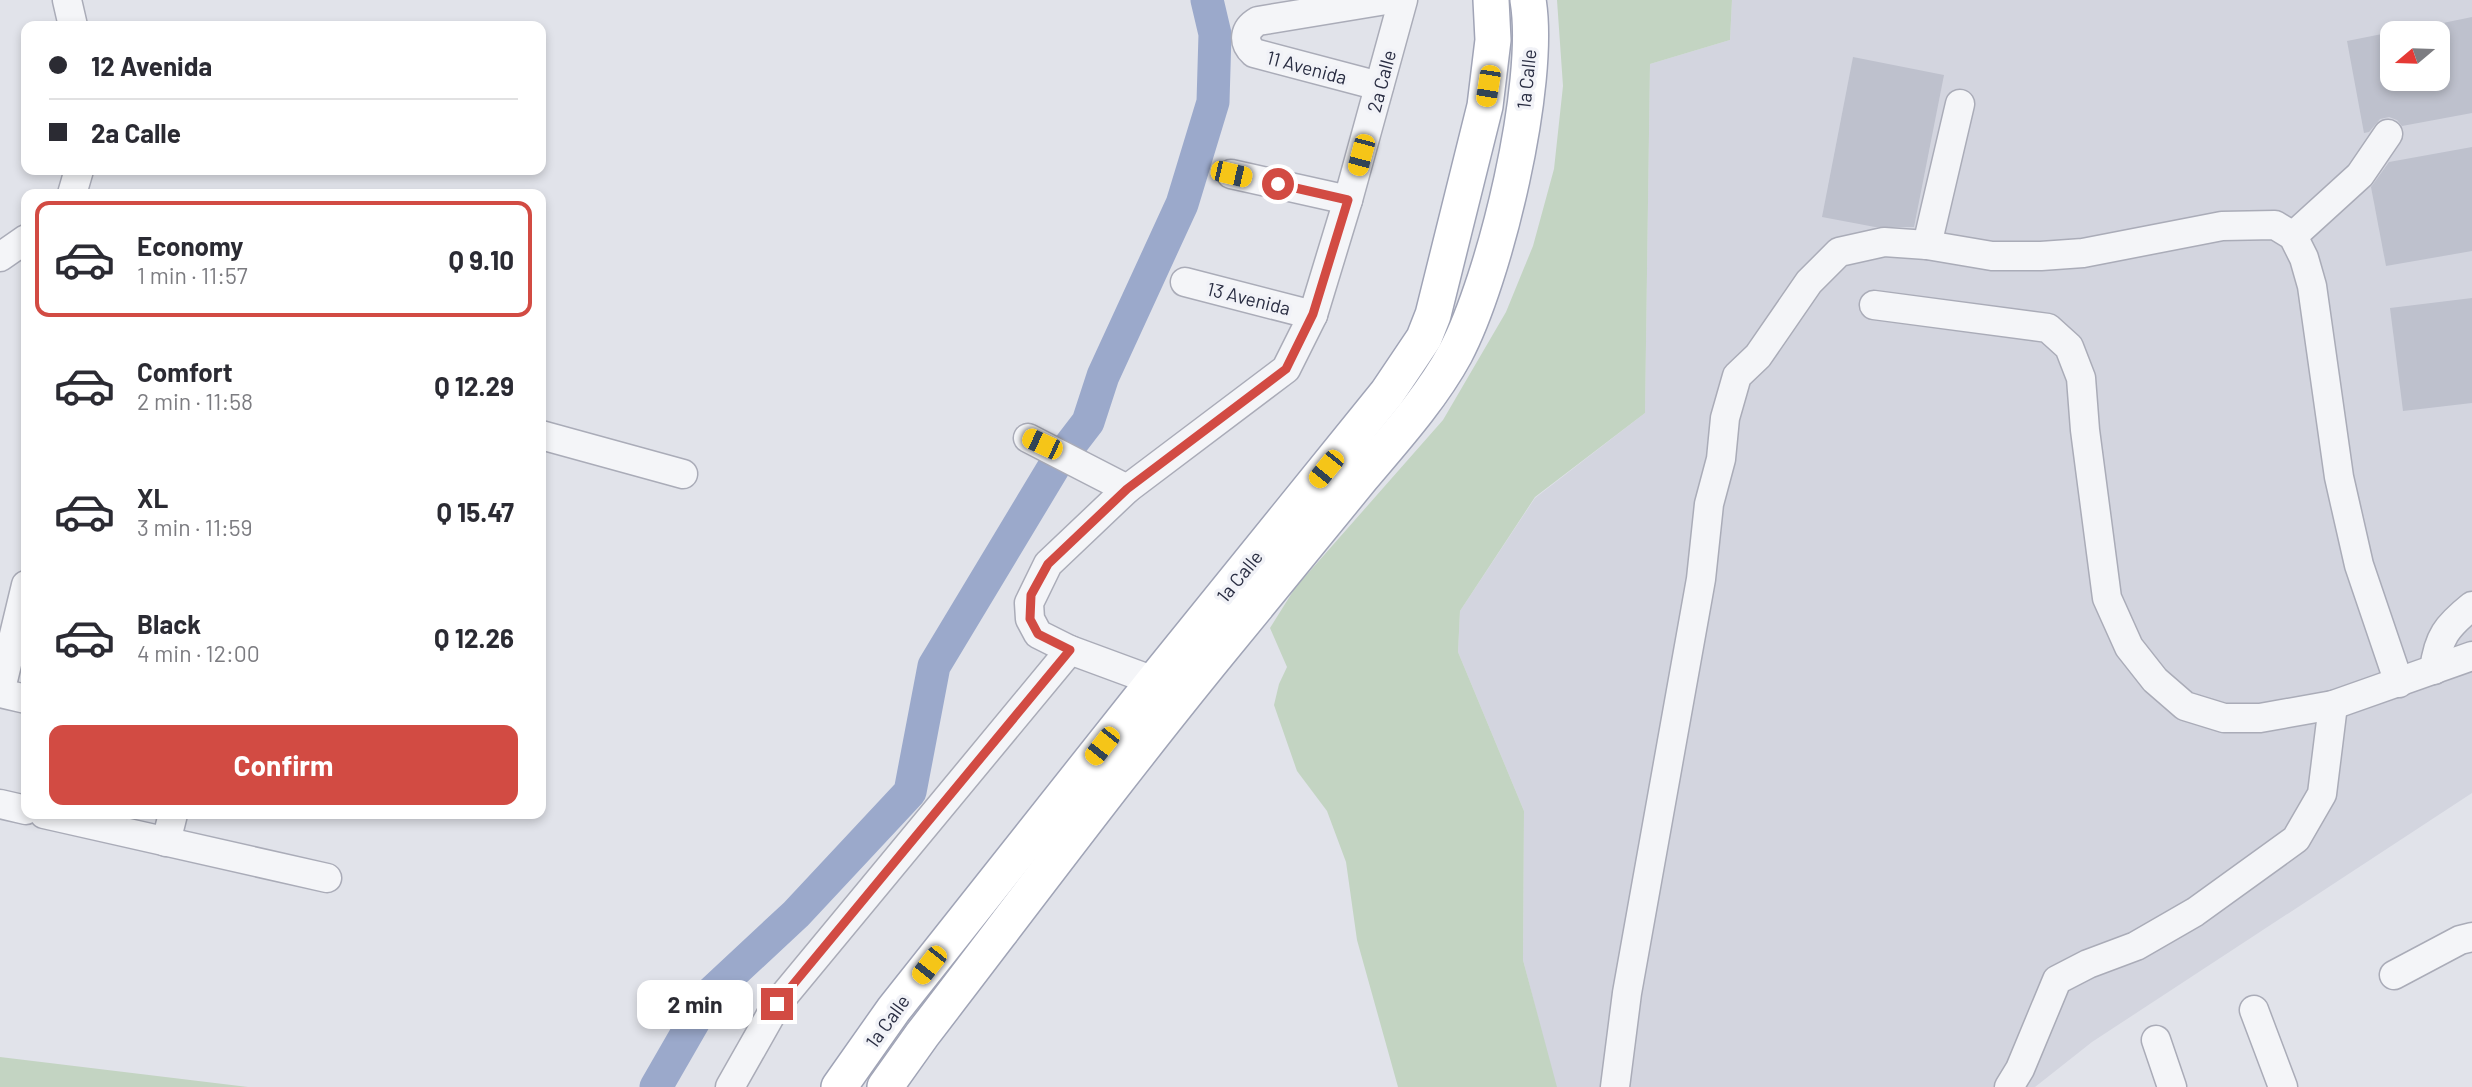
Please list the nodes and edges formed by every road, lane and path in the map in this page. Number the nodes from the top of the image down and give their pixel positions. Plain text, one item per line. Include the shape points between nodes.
1 (67, 0) edge
2 (1386, 0) edge
3 (1403, 0) edge
4 (1492, 0) edge
5 (1528, 0) edge
6 (72, 21) edge
7 (1380, 86) junction
8 (1960, 104) dead end
9 (2388, 134) dead end
10 (1231, 174) dead end
11 (1348, 200) junction
12 (2293, 236) junction
13 (21, 242) edge
14 (1927, 245) junction
15 (0, 257) edge
16 (1185, 282) dead end
17 (1874, 305) dead end
18 (1313, 314) junction
19 (546, 436) edge
20 (1028, 438) dead end
21 (683, 474) dead end
22 (1127, 489) junction
23 (21, 606) edge
24 (2472, 606) edge
25 (1070, 650) junction
26 (2472, 656) edge
27 (2434, 670) junction
28 (1154, 681) junction
29 (2399, 682) junction
30 (21, 698) edge
31 (2333, 705) junction
32 (0, 804) edge
33 (21, 809) edge
34 (66, 819) edge
35 (172, 819) edge
36 (166, 842) junction
37 (327, 878) dead end
38 (2472, 937) edge
39 (2394, 975) dead end
40 (2254, 1010) dead end
41 (2156, 1040) dead end
42 (730, 1087) edge
43 (839, 1087) edge
44 (885, 1087) edge
45 (1615, 1087) edge
46 (2009, 1087) edge
47 (2172, 1087) edge
48 (2283, 1087) edge

1 - 6 street
2 - 7 street, 11 Avenida via 1258,20 1246,36 1254,53
3 - 7 street, 2a Calle
4 - 28 main road, 1a Calle via 1493,40 1485,106 1424,338 1360,427
5 - 44 main road, 1a Calle via 1529,57 1507,200 1470,320 1454,355 1382,454 1177,702
7 - 11 street, 2a Calle
8 - 14 street
9 - 12 street via 2360,175
10 - 11 street
11 - 18 street, 2a Calle
12 - 14 street via 2275,225 2222,226 2083,253 2041,256 1992,256
12 - 29 street via 2312,286 2339,477 2356,553
13 - 15 street
14 - 45 street via 1884,242 1839,252 1809,282 1758,356 1737,376 1709,504 1701,579 1627,993
16 - 18 street, 13 Avenida
17 - 31 street via 2048,328 2069,347 2081,378 2107,598 2129,647 2155,680 2185,706 2224,718 2260,718
18 - 22 street, 2a Calle via 1286,369
19 - 21 street
20 - 22 street
22 - 25 street, 2a Calle via 1048,564 1031,595 1030,619 1038,634
23 - 30 street via 0,693
24 - 27 street via 2449,625 2436,649
25 - 28 street
25 - 42 street via 777,1004
26 - 27 street
27 - 29 street
28 - 43 main road, 1a Calle via 894,1009
29 - 31 street
31 - 46 street via 2322,794 2296,839 2195,912 2136,946 2057,980
32 - 33 street
34 - 36 street
35 - 36 street
36 - 37 street
38 - 39 street
40 - 48 street
41 - 47 street

